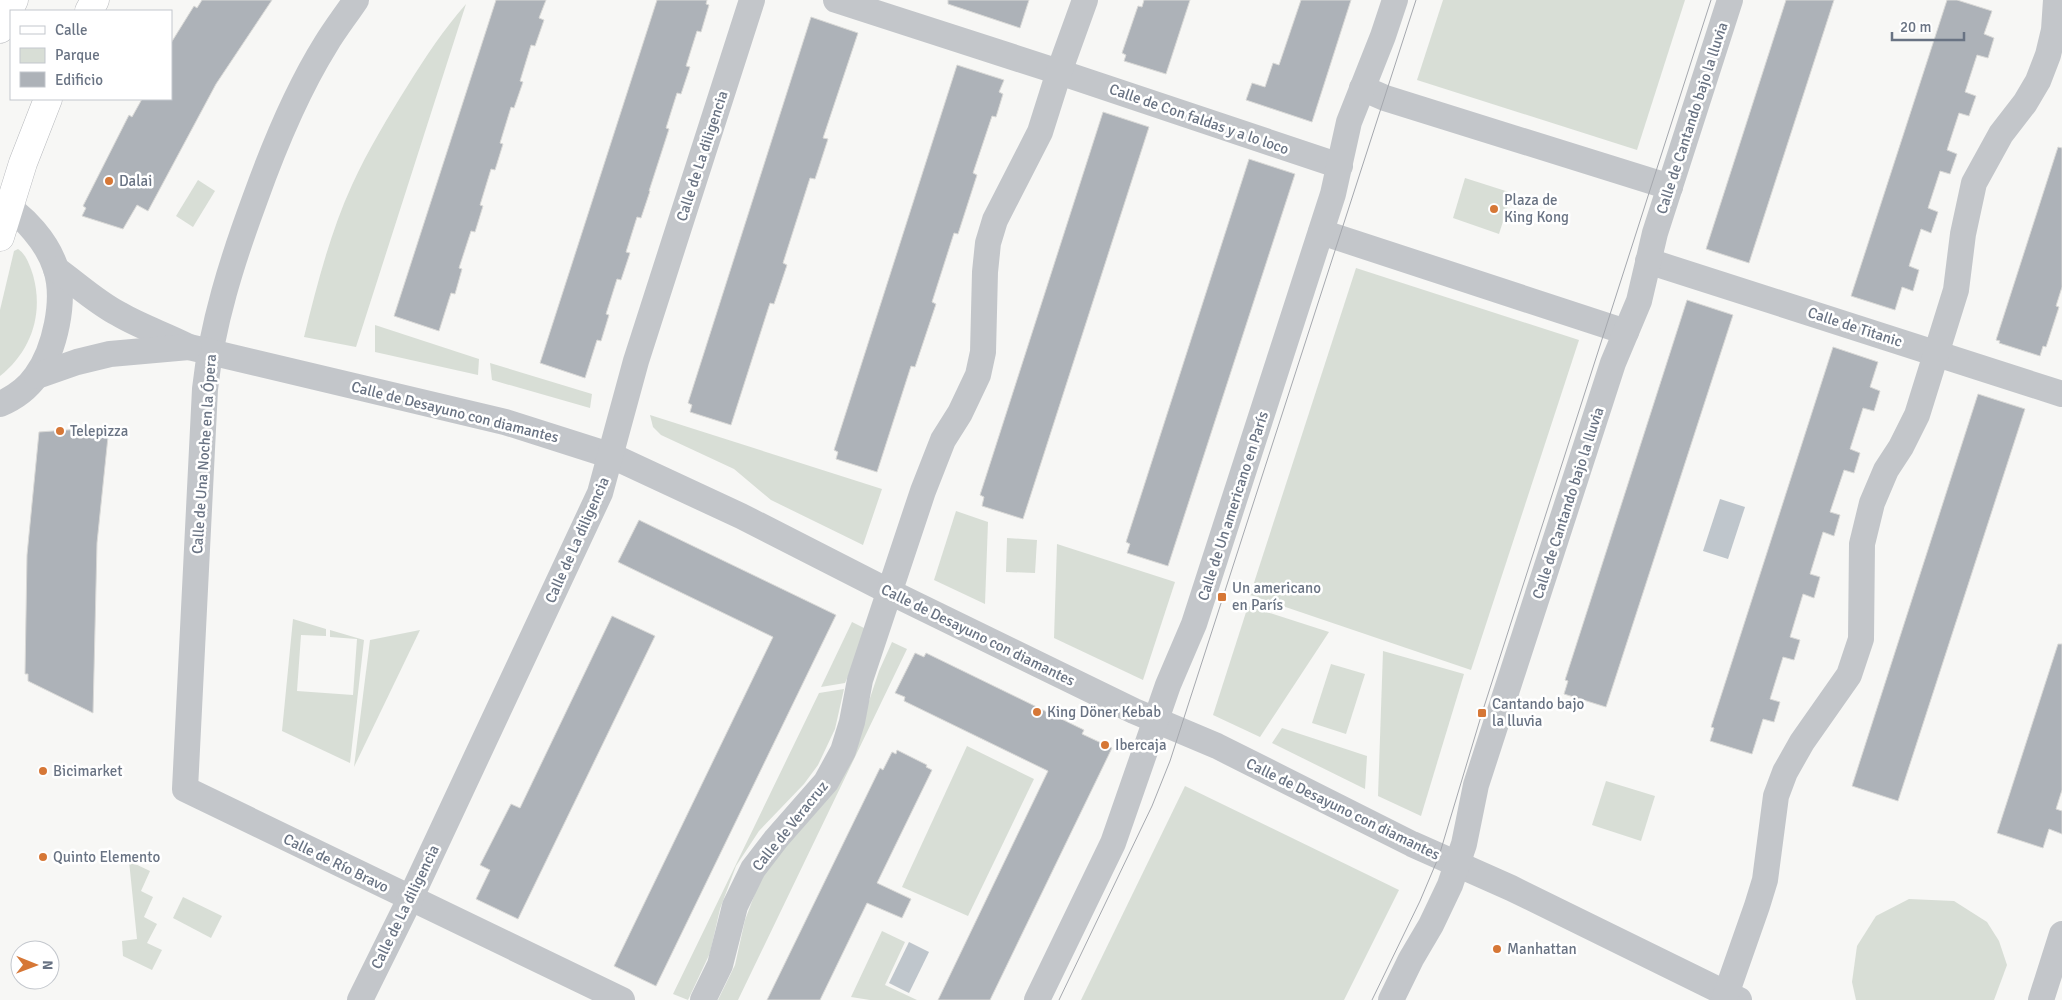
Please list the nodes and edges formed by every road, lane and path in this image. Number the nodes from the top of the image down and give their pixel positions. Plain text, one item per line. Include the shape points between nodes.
1 (14, 0) edge
2 (356, 0) edge
3 (752, 0) edge
4 (836, 0) edge
5 (1085, 0) edge
6 (1395, 0) edge
7 (1730, 0) edge
8 (2056, 0) edge
9 (0, 29) edge
10 (1059, 72) junction
11 (1362, 88) junction
12 (48, 100) edge
13 (1340, 166) junction
14 (1670, 187) junction
15 (4, 205) edge
16 (1321, 232) junction
17 (0, 237) edge
18 (1648, 261) junction
19 (56, 268) junction
20 (1626, 332) junction
21 (199, 350) junction
22 (1935, 353) junction
23 (37, 376) junction
24 (2062, 394) edge
25 (0, 404) edge
26 (612, 456) junction
27 (890, 592) junction
28 (1156, 720) junction
29 (185, 789) joint
30 (1458, 865) junction
31 (410, 899) junction
32 (2062, 934) edge
33 (1730, 998) edge
34 (360, 1000) edge
35 (622, 1000) edge
36 (703, 1000) edge
37 (1037, 1000) edge
38 (1391, 1000) edge
39 (2040, 1000) edge

1 - 9 main road
2 - 21 street, Calle de Una Noche en la Ópera via 326,44 277,139 239,243 218,316
3 - 26 street, Calle de La diligencia via 636,361
4 - 10 street
5 - 10 street, Calle de Veracruz
6 - 11 street, Calle de Un americano en París
7 - 14 street, Calle de Cantando bajo la lluvia
8 - 22 street via 2054,30 2038,81 2001,134 1974,183 1964,226 1956,290
10 - 13 street, Calle de Con faldas y a lo loco
10 - 27 street, Calle de Veracruz via 1037,138 992,228 985,272 983,345 978,375 935,456
11 - 13 street, Calle de Un americano en París via 1349,122
11 - 14 street via 1384,98
12 - 15 main road
13 - 16 street, Calle de Un americano en París
14 - 18 street, Calle de Cantando bajo la lluvia
15 - 17 main road
15 - 19 street via 40,238
16 - 20 street
16 - 28 street, Calle de Un americano en París via 1209,582
18 - 20 street, Calle de Cantando bajo la lluvia via 1639,301
18 - 22 street, Calle de Titanic
19 - 21 street, Calle de Desayuno con diamantes via 118,314
19 - 23 street via 60,286 56,327
20 - 30 street, Calle de Cantando bajo la lluvia via 1476,785
21 - 23 street, Calle de Desayuno con diamantes via 110,354
21 - 26 street, Calle de Desayuno con diamantes via 505,422
21 - 29 street, Calle de Una Noche en la Ópera via 205,400
22 - 24 street, Calle de Titanic
22 - 33 street via 1917,415 1886,470 1872,503 1862,544 1861,639 1850,675 1802,742 1776,796 1765,880
23 - 25 street via 24,390
26 - 27 street, Calle de Desayuno con diamantes
26 - 31 street, Calle de La diligencia via 595,506
27 - 28 street, Calle de Desayuno con diamantes
27 - 36 street, Calle de Veracruz via 860,680 843,751 826,782 754,868 735,906 720,965
28 - 30 street, Calle de Desayuno con diamantes via 1217,746
28 - 37 street, Calle de Un americano en París via 1113,843
29 - 31 street, Calle de Río Bravo
30 - 33 street, Calle de Desayuno con diamantes via 1511,888
30 - 38 street, Calle de Cantando bajo la lluvia via 1443,901
31 - 34 street, Calle de La diligencia
31 - 35 street, Calle de Río Bravo
32 - 39 street

